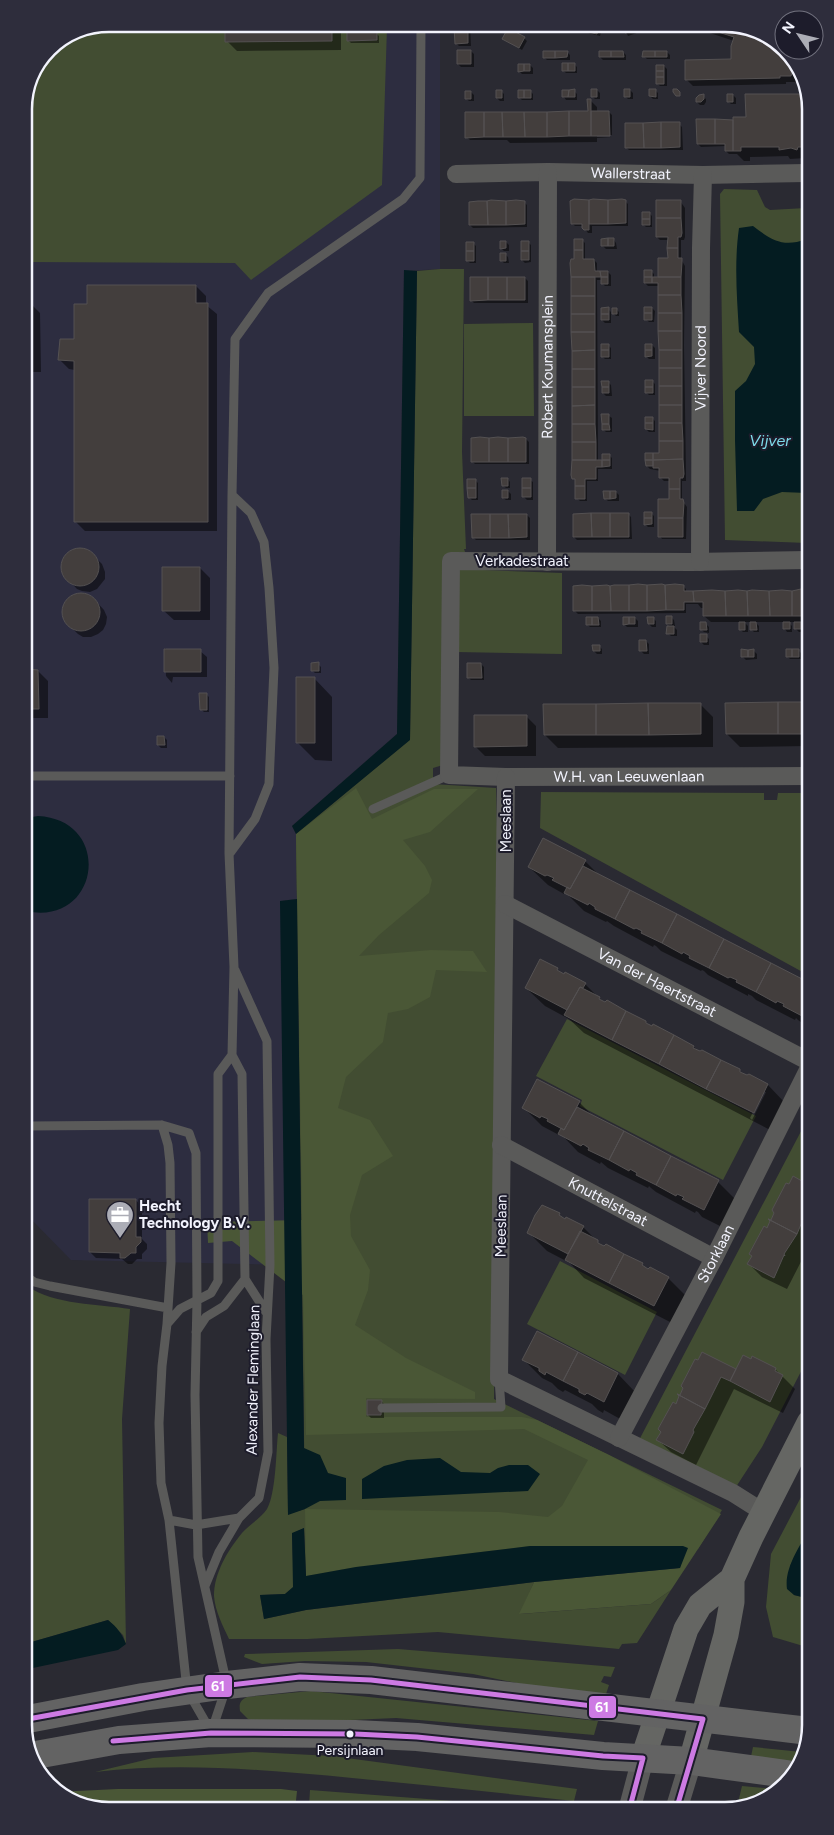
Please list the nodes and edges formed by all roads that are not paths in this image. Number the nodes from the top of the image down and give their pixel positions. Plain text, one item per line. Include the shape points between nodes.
1 (421, 33) edge
2 (548, 172) junction
3 (802, 173) edge
4 (456, 174) dead end
5 (703, 175) junction
6 (232, 495) junction
7 (802, 560) edge
8 (547, 562) junction
9 (700, 562) junction
10 (449, 775) junction
11 (33, 776) edge
12 (230, 776) junction
13 (802, 776) edge
14 (506, 777) junction
15 (372, 809) dead end
16 (229, 853) junction
17 (506, 904) junction
18 (234, 967) junction
19 (232, 1055) junction
20 (802, 1058) edge
21 (802, 1082) edge
22 (162, 1125) junction
23 (32, 1126) edge
24 (501, 1145) junction
25 (714, 1258) junction
26 (245, 1279) junction
27 (32, 1281) edge
28 (197, 1300) junction
29 (168, 1308) junction
30 (266, 1312) junction
31 (167, 1324) junction
32 (196, 1332) junction
33 (499, 1379) junction
34 (382, 1408) dead end
35 (802, 1437) edge
36 (618, 1438) junction
37 (763, 1512) junction
38 (239, 1518) junction
39 (169, 1520) junction
40 (196, 1525) junction
41 (732, 1579) junction
42 (205, 1586) junction
43 (226, 1685) junction
44 (187, 1690) junction
45 (657, 1713) junction
46 (32, 1718) edge
47 (703, 1719) junction
48 (802, 1730) edge
49 (211, 1733) junction
50 (38, 1754) edge
51 (643, 1758) junction
52 (691, 1761) junction
53 (784, 1774) edge
54 (632, 1802) edge
55 (679, 1802) edge

1 - 6 lane via 420,178 403,199 268,293 236,339
2 - 4 street, Wallerstraat
2 - 5 street, Wallerstraat
2 - 8 street, Robert Koumansplein
3 - 5 street, Wallerstraat
5 - 9 street, Vijver Noord
6 - 12 lane
6 - 16 lane via 251,513 264,542 274,668 269,784 255,819
7 - 9 street, Verkadestraat
8 - 9 street, Verkadestraat
8 - 10 street, Verkadestraat via 451,561
10 - 14 street, W.H. van Leeuwenlaan
10 - 15 lane
11 - 12 lane
12 - 16 lane
13 - 14 street, W.H. van Leeuwenlaan
14 - 17 street, Meeslaan
16 - 18 lane
17 - 20 street, Van der Haertstraat
17 - 24 street, Meeslaan
18 - 19 lane
18 - 30 lane, Alexander Fleminglaan via 267,1041 270,1265
19 - 26 lane via 242,1074
19 - 28 lane via 218,1074 218,1281 211,1293
21 - 25 street, Storklaan
22 - 23 lane
22 - 28 lane via 189,1133 196,1153
22 - 29 lane via 170,1163
24 - 25 street, Knuttelstraat
24 - 33 street, Meeslaan
25 - 36 street, Storklaan
26 - 30 lane
26 - 32 lane via 224,1306 206,1317
27 - 29 lane
28 - 31 lane via 180,1309
28 - 32 lane
29 - 31 lane
30 - 38 lane, Alexander Fleminglaan via 268,1452 259,1498
31 - 39 lane via 159,1423 161,1483
32 - 40 lane
33 - 34 lane via 501,1407
33 - 36 street
35 - 37 main road
36 - 37 street
37 - 41 main road
38 - 40 lane
38 - 42 lane, Alexander Fleminglaan via 219,1552
39 - 40 lane
39 - 44 lane
40 - 42 lane via 198,1557
41 - 45 main road via 700,1605 686,1630
41 - 47 main road via 726,1635
42 - 43 lane
43 - 44 main road
43 - 45 main road via 300,1678 370,1680
43 - 49 lane
44 - 46 main road
44 - 49 lane
45 - 47 main road
45 - 51 main road
47 - 48 main road
47 - 52 main road
49 - 50 main road via 119,1740
49 - 51 main road via 417,1737
51 - 52 main road
51 - 54 street
52 - 53 main road
52 - 55 street

